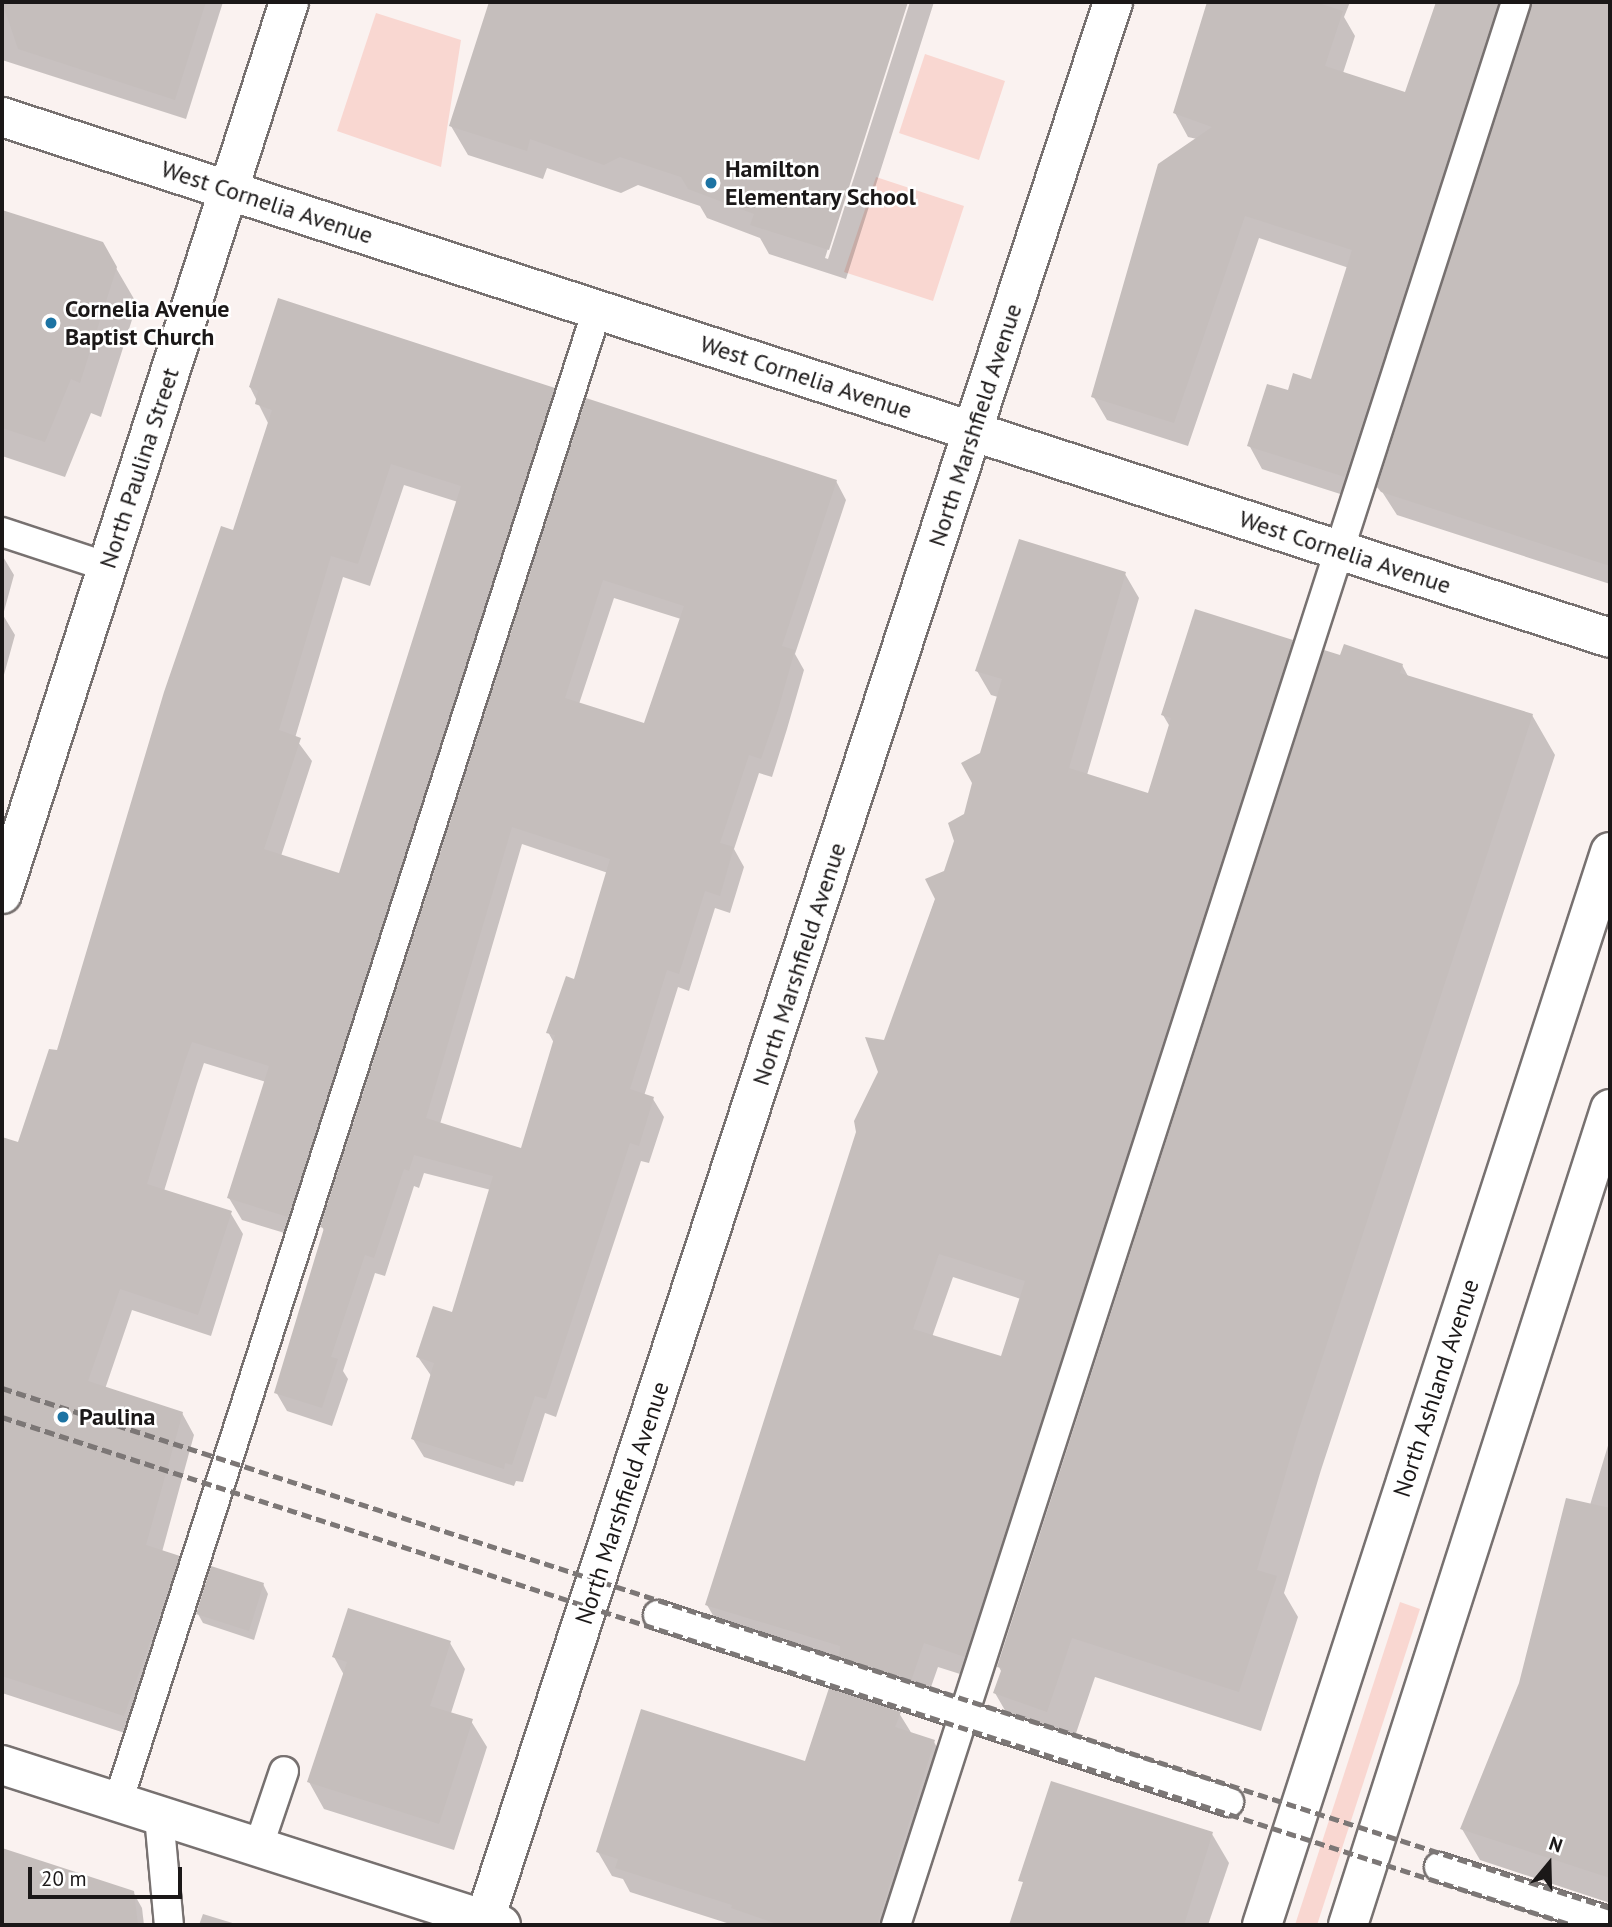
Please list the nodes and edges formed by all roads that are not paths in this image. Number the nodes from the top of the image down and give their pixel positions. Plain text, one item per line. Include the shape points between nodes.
1 (289, 2) edge
2 (1113, 2) edge
3 (1516, 2) edge
4 (2, 117) edge
5 (228, 190) junction
6 (597, 310) junction
7 (974, 431) junction
8 (2, 532) edge
9 (1339, 550) junction
10 (108, 568) junction
11 (1610, 638) edge
12 (1610, 852) edge
13 (2, 894) edge
14 (1610, 1110) edge
15 (658, 1615) dead end
16 (964, 1715) junction
17 (2, 1765) edge
18 (284, 1771) dead end
19 (1228, 1801) dead end
20 (118, 1802) junction
21 (159, 1816) junction
22 (258, 1848) junction
23 (1439, 1867) dead end
24 (1610, 1922) edge
25 (489, 1923) edge
26 (169, 1925) edge
27 (896, 1925) edge
28 (1262, 1925) edge
29 (1348, 1925) edge

1 - 5 street, North Paulina Street
2 - 7 street, North Marshfield Avenue
3 - 9 lane
4 - 5 street, West Cornelia Avenue
5 - 6 street, West Cornelia Avenue
5 - 10 street, North Paulina Street
6 - 7 street, West Cornelia Avenue
6 - 20 lane
7 - 9 street, West Cornelia Avenue
7 - 25 street, North Marshfield Avenue
8 - 10 lane
9 - 11 street, West Cornelia Avenue
9 - 16 lane
10 - 13 street, North Paulina Street
12 - 28 street, North Ashland Avenue
14 - 29 street
15 - 16 lane
16 - 19 lane
16 - 27 lane
17 - 20 street
18 - 22 lane
20 - 21 street
21 - 22 street
21 - 26 lane
22 - 25 street
23 - 24 lane

